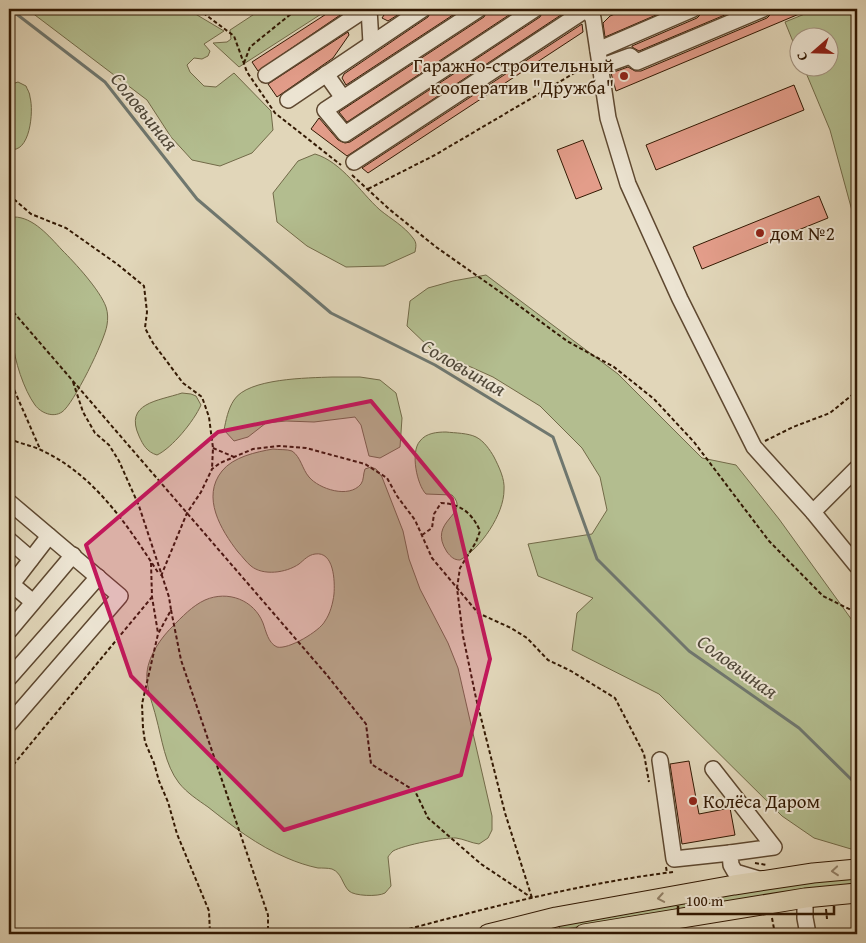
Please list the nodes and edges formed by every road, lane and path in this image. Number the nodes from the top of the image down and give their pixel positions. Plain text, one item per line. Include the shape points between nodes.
1 (198, 9) edge
2 (297, 9) edge
3 (368, 9) edge
4 (423, 9) edge
5 (479, 9) edge
6 (535, 9) edge
7 (693, 9) edge
8 (762, 9) edge
9 (592, 11) edge
10 (371, 44) junction
11 (599, 58) junction
12 (244, 64) junction
13 (326, 74) junction
14 (266, 75) dead end
15 (343, 98) junction
16 (288, 100) dead end
17 (348, 166) junction
18 (368, 189) junction
19 (9, 195) edge
20 (9, 307) edge
21 (9, 378) edge
22 (72, 380) junction
23 (857, 390) edge
24 (9, 438) edge
25 (754, 447) junction
26 (213, 448) junction
27 (40, 449) junction
28 (234, 456) junction
29 (857, 468) edge
30 (212, 470) junction
31 (9, 502) edge
32 (813, 512) junction
33 (187, 513) junction
34 (422, 535) junction
35 (49, 536) junction
36 (9, 540) edge
37 (73, 556) junction
38 (31, 559) junction
39 (151, 560) junction
40 (857, 566) edge
41 (161, 576) junction
42 (98, 577) junction
43 (10, 583) edge
44 (457, 588) junction
45 (152, 597) junction
46 (33, 602) junction
47 (171, 610) junction
48 (857, 613) edge
49 (9, 631) edge
50 (158, 634) junction
51 (9, 678) edge
52 (9, 724) edge
53 (660, 760) dead end
54 (713, 769) dead end
55 (9, 770) edge
56 (649, 782) dead end
57 (730, 853) junction
58 (665, 864) dead end
59 (857, 869) edge
60 (676, 872) dead end
61 (667, 873) junction
62 (763, 881) junction
63 (857, 893) edge
64 (532, 898) junction
65 (805, 898) junction
66 (772, 918) dead end
67 (610, 932) edge
68 (210, 934) edge
69 (268, 934) edge
70 (390, 934) edge
71 (488, 934) edge
72 (584, 934) edge
73 (775, 934) edge
74 (808, 934) edge

1 - 12 path via 234,36
2 - 12 path via 250,47
3 - 10 street
3 - 14 street
4 - 10 street
5 - 15 street
6 - 15 street via 345,134 325,110
7 - 11 street
8 - 11 street via 637,62 630,56
9 - 11 street
9 - 17 street
10 - 13 street
11 - 18 path via 435,155
11 - 25 street via 608,118 628,184 680,299
12 - 17 path via 275,113
13 - 15 street
13 - 16 street
17 - 18 path
18 - 48 path via 436,246 567,341 614,367 654,399 694,442 769,541 824,596
19 - 26 path via 30,214 66,228 144,286 145,328 183,383 202,397 209,417
20 - 22 path
21 - 27 path
22 - 33 path
22 - 41 path via 94,433 109,445 119,461 139,506
23 - 25 path via 830,413
24 - 27 path
25 - 32 street
26 - 28 path
26 - 30 path
27 - 39 path via 80,474 112,506
28 - 30 path
28 - 34 path via 253,449 279,446 306,448 365,464 387,478
29 - 32 street
30 - 33 path
31 - 35 street
32 - 40 street
33 - 41 path
33 - 64 path via 366,724 371,764 416,791 428,818 481,864
34 - 44 path via 432,558
34 - 44 path via 432,528 434,514 441,504 452,504 474,517 480,531 460,568
35 - 37 street
35 - 38 street
36 - 38 street
37 - 42 street
37 - 46 street
38 - 43 street
39 - 41 path
39 - 45 path
41 - 47 path
42 - 51 street
42 - 52 street via 120,596
43 - 46 street
44 - 56 path via 478,613 511,628 527,638 548,660 615,698 644,754
44 - 64 path via 463,636 504,813
45 - 50 path
45 - 55 path
46 - 49 street
47 - 50 path
47 - 69 path via 181,660 268,915
50 - 68 path via 142,704 143,728 177,834 208,912
53 - 57 street via 674,859
54 - 57 street via 774,846
57 - 62 street via 735,872
58 - 61 path
59 -> 62 main road
60 - 61 path
61 - 64 path
62 -> 71 main road via 556,917
63 - 65 main road
64 - 70 path
65 - 67 main road
65 - 74 street
66 - 73 path
67 - 72 main road

